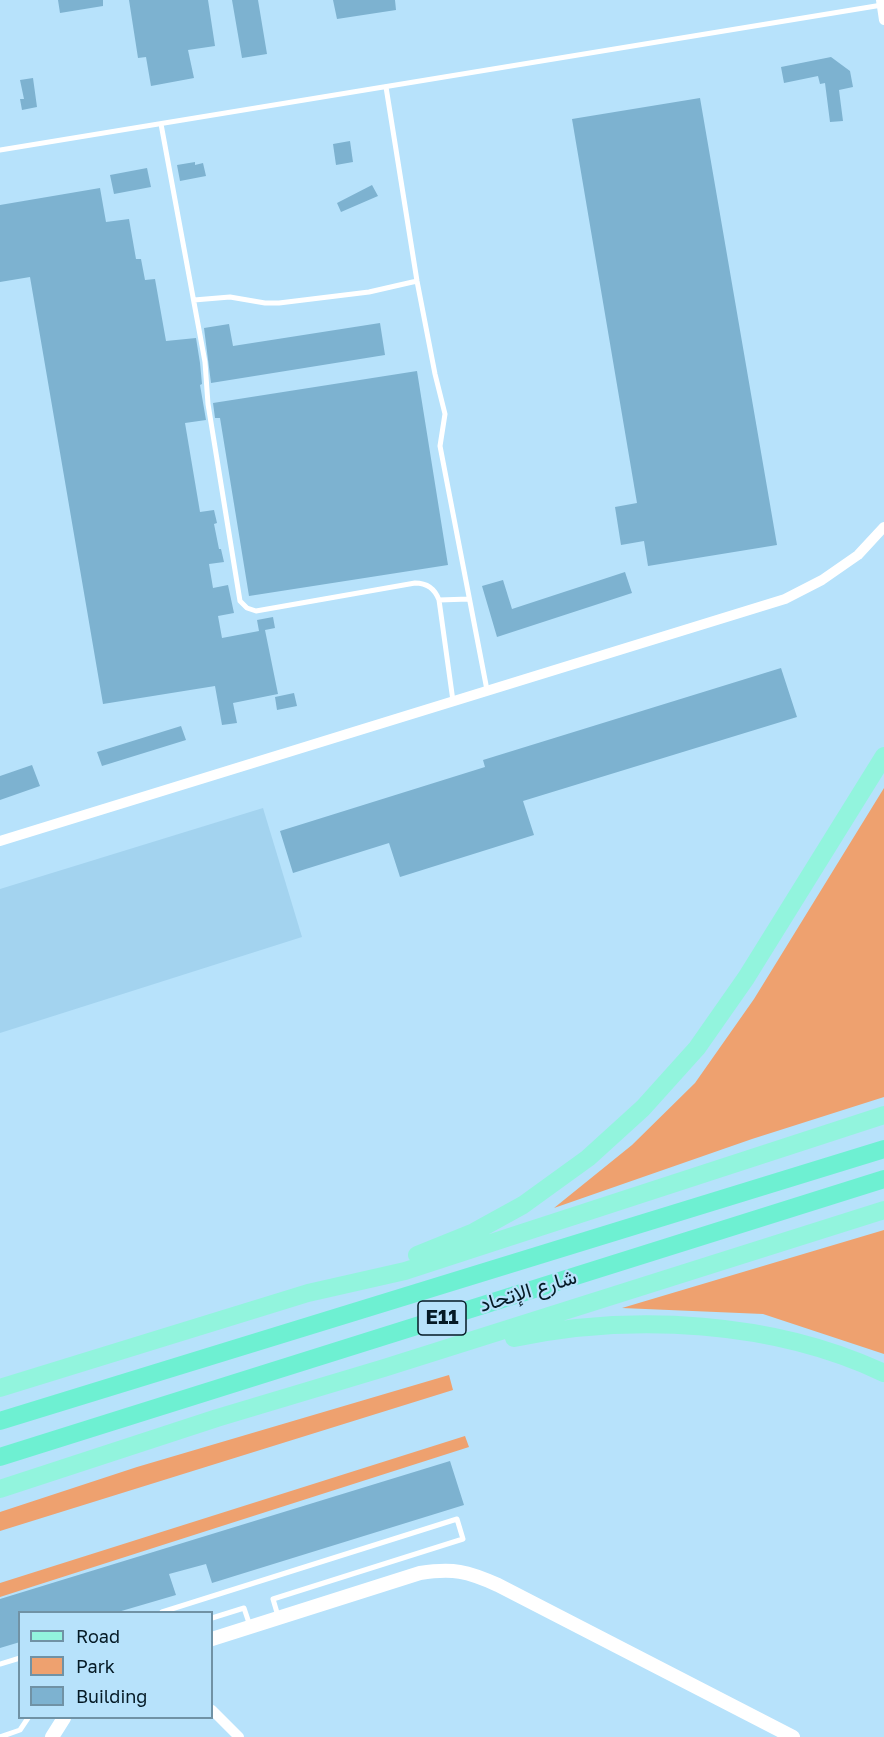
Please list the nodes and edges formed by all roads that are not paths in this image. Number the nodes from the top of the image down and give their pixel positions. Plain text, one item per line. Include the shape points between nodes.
1 (881, 2) edge
2 (884, 20) edge
3 (386, 87) junction
4 (161, 124) junction
5 (0, 150) edge
6 (417, 281) junction
7 (194, 300) junction
8 (884, 527) edge
9 (470, 599) junction
10 (439, 600) junction
11 (487, 692) junction
12 (453, 702) junction
13 (884, 756) edge
14 (0, 841) edge
15 (884, 1115) edge
16 (884, 1149) edge
17 (884, 1179) edge
18 (884, 1210) edge
19 (308, 1293) junction
20 (384, 1368) junction
21 (884, 1373) edge
22 (0, 1388) edge
23 (0, 1421) edge
24 (0, 1457) edge
25 (0, 1489) edge
26 (165, 1611) edge
27 (213, 1618) edge
28 (278, 1618) junction
29 (250, 1627) junction
30 (213, 1639) edge
31 (18, 1659) edge
32 (0, 1664) edge
33 (213, 1711) edge
34 (27, 1719) edge
35 (63, 1719) edge
36 (0, 1737) edge
37 (52, 1737) edge
38 (239, 1737) edge
39 (793, 1737) edge

1 - 2 street
1 - 3 lane
3 - 4 lane
3 - 6 lane
4 - 5 lane
4 - 7 lane
6 - 7 lane via 369,292 279,303 230,297
6 - 9 lane via 446,414 440,446
7 - 10 lane via 238,596 243,605 261,610 415,583 430,587
8 - 11 street via 858,555 822,580 784,599
9 - 10 lane
9 - 11 lane
10 - 12 lane
11 - 12 street
12 - 14 street
13 - 19 main road via 746,978 697,1048 644,1108 588,1158 523,1205 474,1232
15 - 19 main road via 405,1271
16 - 23 highway, شارع الإتحاد / E11
17 - 24 highway, شارع الإتحاد / E11
18 - 20 main road
19 - 22 main road
20 - 21 main road via 538,1333 624,1325 748,1332 810,1346
20 - 25 main road
26 - 28 lane via 457,1519 463,1539 273,1599
27 - 29 lane via 244,1608
28 - 29 street
28 - 39 street via 420,1573 462,1571 498,1585
29 - 30 street
31 - 32 lane
33 - 38 street
34 - 36 lane via 20,1731
35 - 37 street

